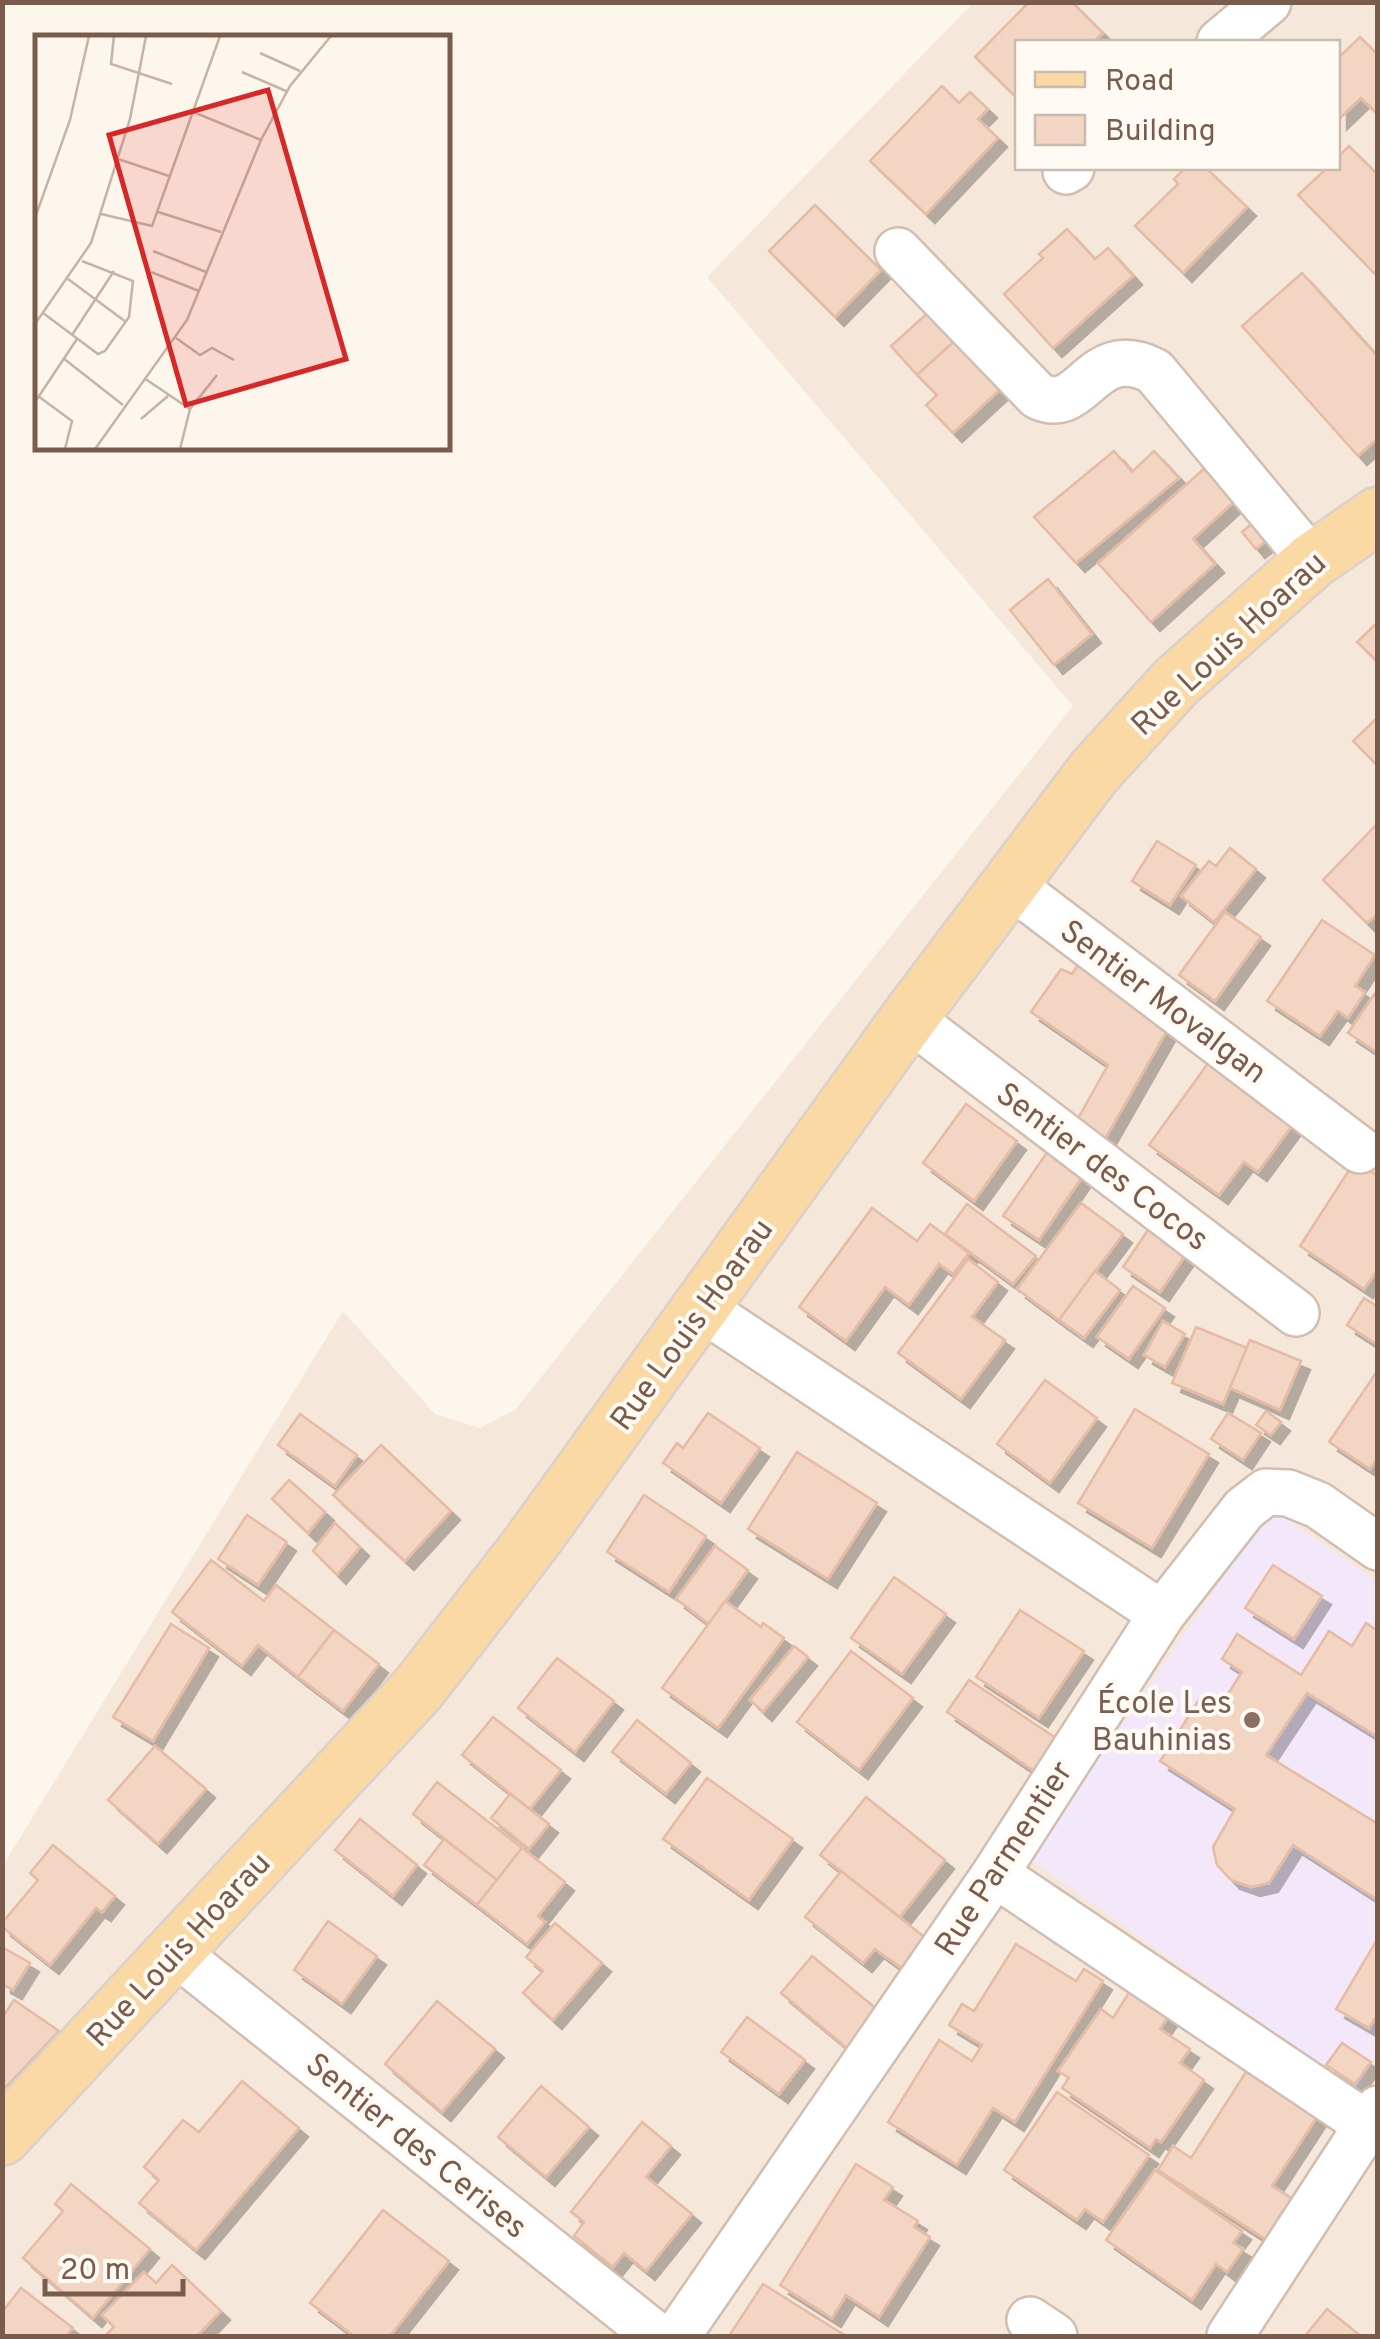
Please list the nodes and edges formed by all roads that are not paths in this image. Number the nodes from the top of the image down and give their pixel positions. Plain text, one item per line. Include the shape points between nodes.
1 (1268, 2) edge
2 (1222, 40) edge
3 (898, 251) dead end
4 (1378, 515) edge
5 (1312, 561) junction
6 (1008, 883) junction
7 (909, 1018) junction
8 (1360, 1150) dead end
9 (703, 1308) junction
10 (1296, 1313) dead end
11 (1378, 1547) edge
12 (1162, 1614) junction
13 (995, 1874) junction
14 (176, 1953) junction
15 (1372, 2117) edge
16 (2, 2137) edge
17 (657, 2336) edge
18 (678, 2336) edge
19 (1230, 2336) edge

1 - 2 street
3 - 5 street via 1046,400 1068,397 1110,363 1154,371
4 - 5 main road, Rue Louis Hoarau
5 - 6 main road, Rue Louis Hoarau via 1176,682 1094,772
6 - 7 main road, Rue Louis Hoarau
6 - 8 street, Sentier Movalgan via 1334,1106
7 - 9 main road, Rue Louis Hoarau
7 - 10 street, Sentier des Cocos
9 - 12 street
9 - 14 main road, Rue Louis Hoarau via 418,1689
11 - 12 street, Rue Parmentier via 1318,1505 1266,1492 1244,1509
12 - 13 street, Rue Parmentier
13 - 15 street
13 - 18 street, Rue Parmentier
14 - 16 main road, Rue Louis Hoarau
14 - 17 street, Sentier des Cerises
15 - 19 street

